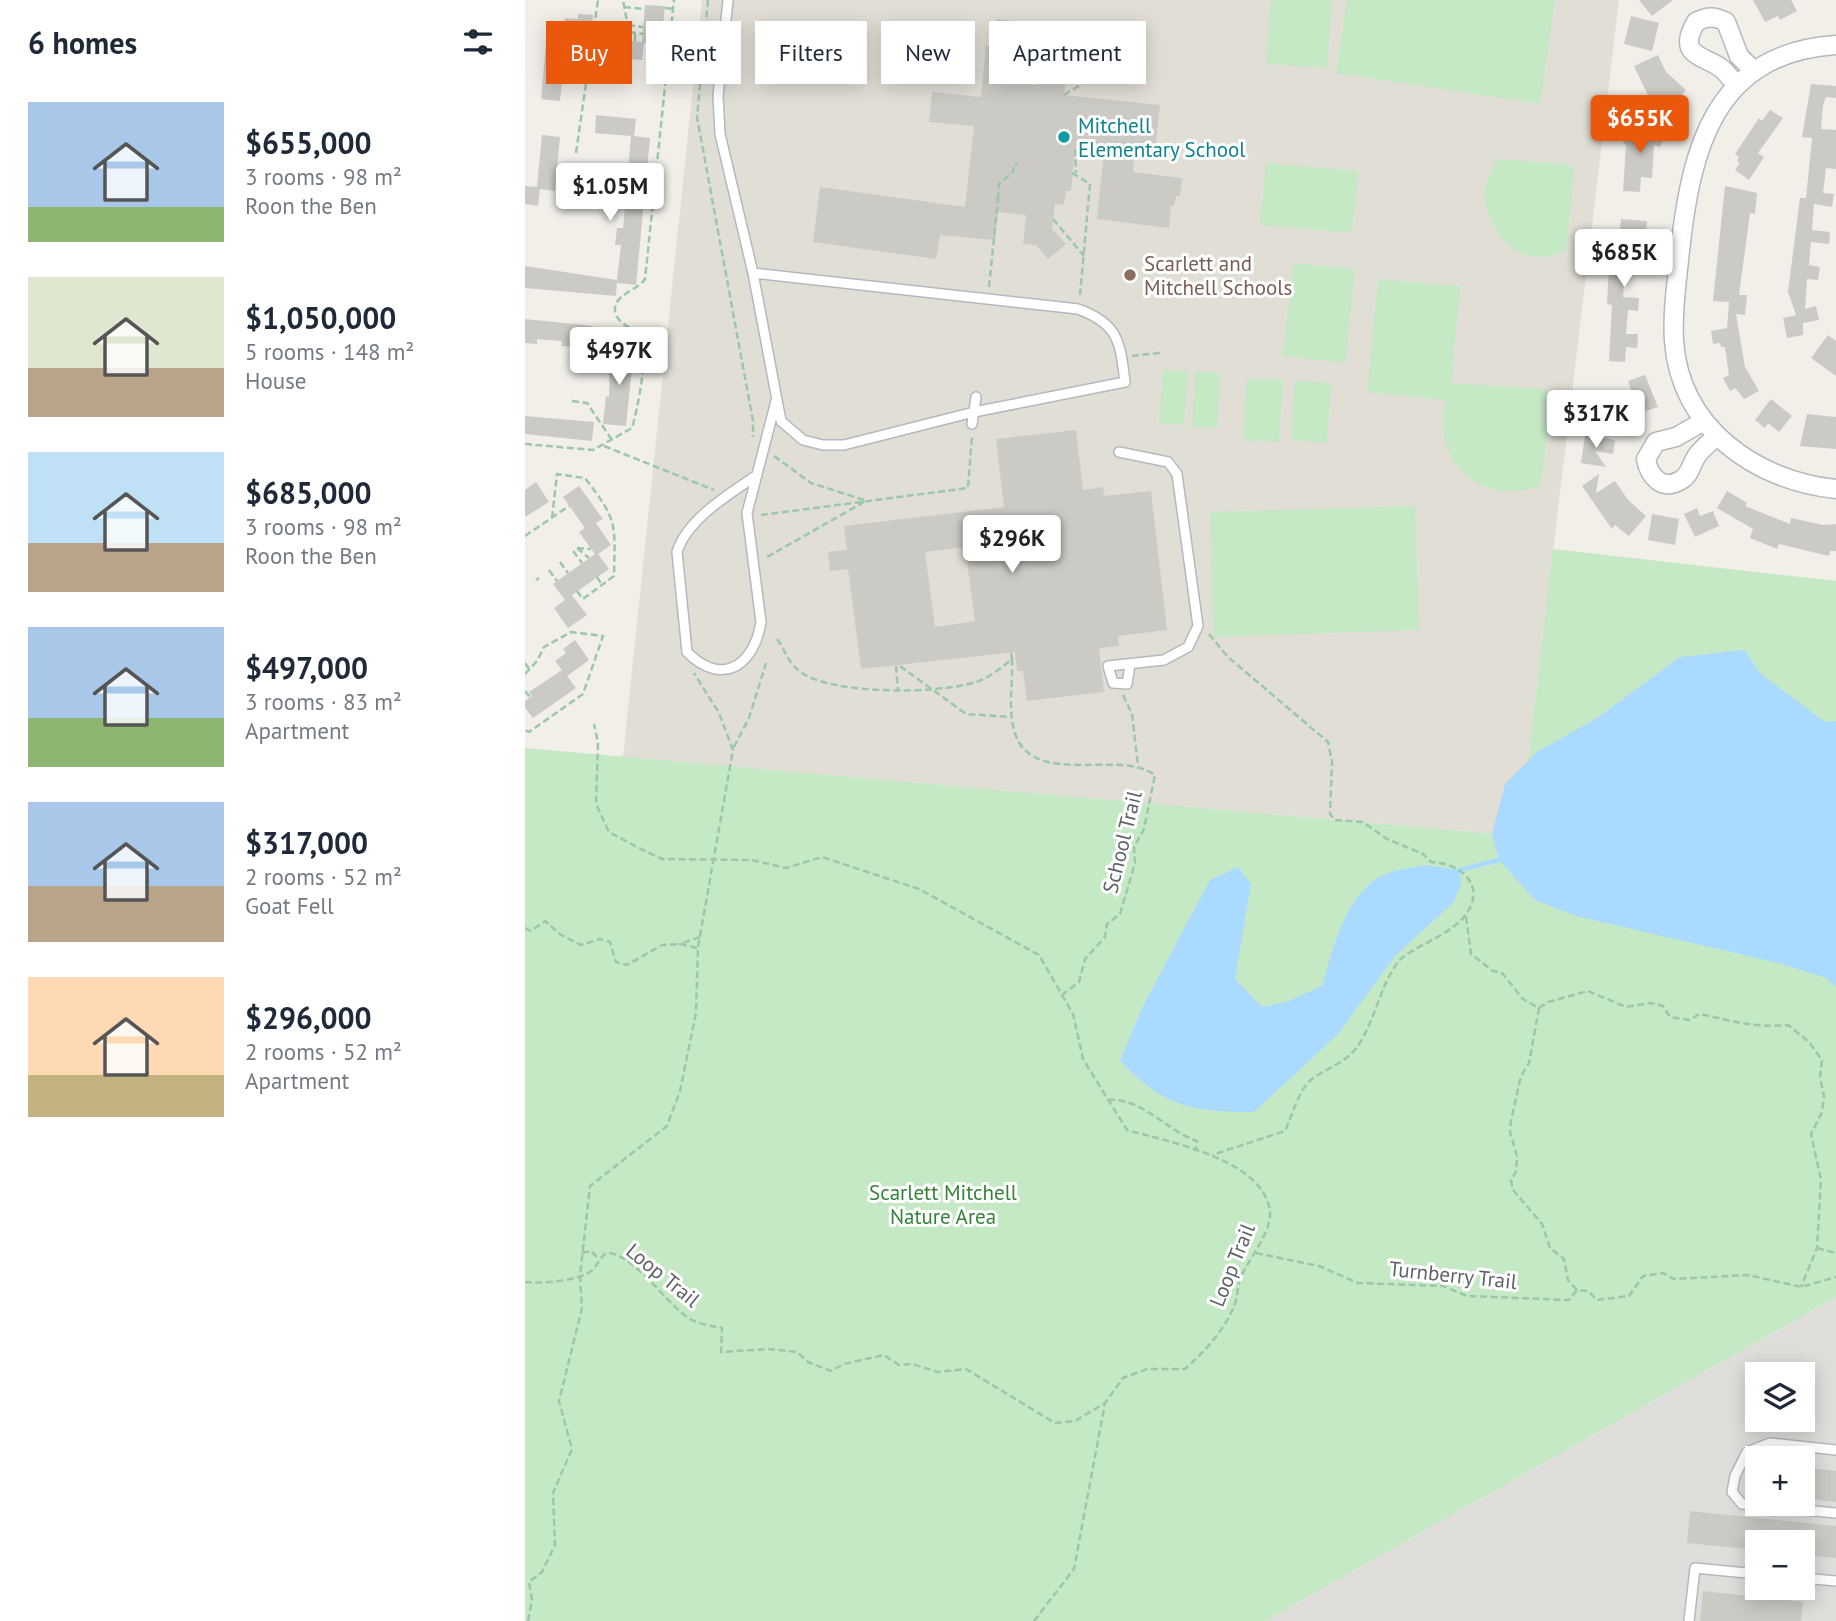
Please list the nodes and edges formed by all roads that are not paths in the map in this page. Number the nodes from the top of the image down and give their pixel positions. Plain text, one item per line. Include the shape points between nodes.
1 (728, 0) edge
2 (1836, 45) edge
3 (1754, 71) junction
4 (1737, 86) junction
5 (753, 273) junction
6 (777, 397) junction
7 (976, 397) dead end
8 (974, 412) junction
9 (1704, 421) junction
10 (972, 424) road end
11 (1716, 437) junction
12 (1119, 453) dead end
13 (754, 477) junction
14 (1836, 489) edge
15 (1130, 665) junction
16 (1836, 1450) edge
17 (1836, 1514) edge
18 (1745, 1573) edge
19 (1815, 1579) edge
20 (1836, 1581) edge
21 (1689, 1621) edge

1 - 5 lane via 718,96 720,134
2 - 3 street via 1796,53
3 - 4 street
3 - 4 street via 1739,56 1726,22 1716,17 1696,22 1692,52 1722,69
4 - 9 street via 1707,129 1691,170 1677,287 1674,343 1681,374
5 - 6 lane
5 - 8 lane via 988,294 1078,309 1098,316 1113,330 1125,382
6 - 8 lane via 781,421 803,440 823,445 844,445
6 - 13 lane
7 - 8 lane
8 - 10 lane
9 - 11 street
9 - 11 street via 1677,437 1656,442 1646,459 1649,474 1658,482 1681,480
11 - 14 street via 1776,477
12 - 15 lane via 1168,462 1177,474 1198,626 1188,647 1164,660
13 - 13 lane via 682,536 677,552 687,652 699,664 723,670 743,663 753,652 759,631 747,513
15 - 15 lane via 1108,666 1113,683 1127,684
16 - 17 lane via 1770,1443 1747,1452 1732,1492 1742,1504
18 - 21 lane via 1695,1568
19 - 20 lane

